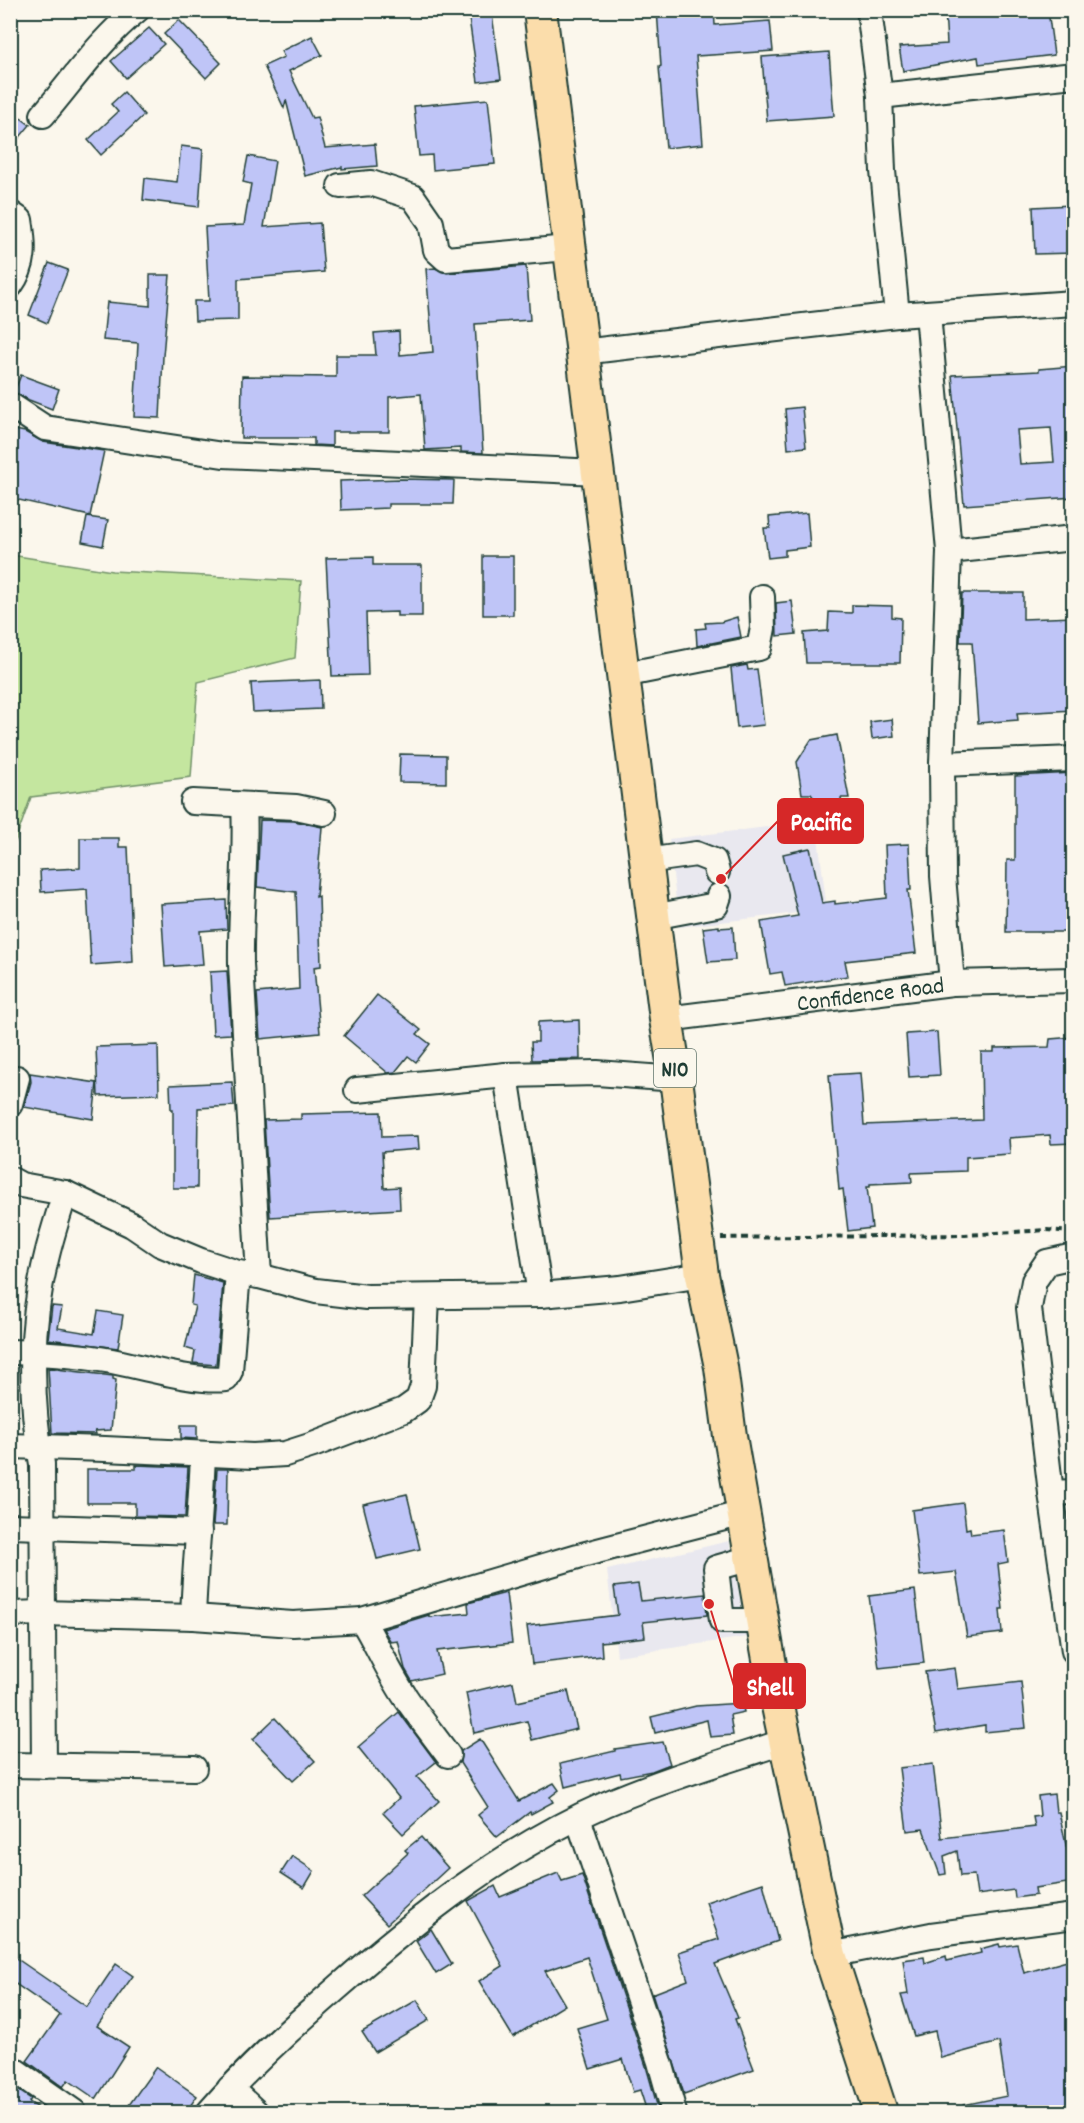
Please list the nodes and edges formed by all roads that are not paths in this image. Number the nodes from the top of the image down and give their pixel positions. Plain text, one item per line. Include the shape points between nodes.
1 (137, 10) edge
2 (540, 10) edge
3 (868, 10) edge
4 (1074, 75) edge
5 (880, 96) junction
6 (43, 116) dead end
7 (340, 186) dead end
8 (10, 213) edge
9 (568, 248) junction
10 (10, 286) edge
11 (1074, 303) edge
12 (928, 313) junction
13 (897, 315) junction
14 (582, 352) junction
15 (10, 405) edge
16 (598, 472) junction
17 (1074, 538) edge
18 (949, 551) junction
19 (762, 597) dead end
20 (623, 675) junction
21 (1074, 759) edge
22 (942, 764) junction
23 (193, 802) dead end
24 (244, 805) junction
25 (324, 813) dead end
26 (646, 861) junction
27 (717, 872) dead end
28 (719, 896) dead end
29 (653, 917) junction
30 (1074, 980) edge
31 (952, 983) junction
32 (666, 1019) junction
33 (506, 1075) junction
34 (17, 1078) dead end
35 (676, 1079) junction
36 (357, 1090) dead end
37 (10, 1104) edge
38 (10, 1179) edge
39 (65, 1193) junction
40 (1074, 1256) edge
41 (248, 1274) junction
42 (702, 1275) junction
43 (540, 1295) junction
44 (427, 1297) junction
45 (22, 1353) edge
46 (10, 1446) edge
47 (39, 1447) junction
48 (202, 1454) junction
49 (1062, 1493) edge
50 (744, 1513) junction
51 (10, 1526) edge
52 (44, 1526) junction
53 (199, 1532) junction
54 (42, 1612) junction
55 (10, 1614) edge
56 (193, 1617) junction
57 (362, 1620) junction
58 (1074, 1651) edge
59 (786, 1741) junction
60 (448, 1755) dead end
61 (10, 1765) edge
62 (45, 1766) junction
63 (194, 1768) dead end
64 (578, 1818) junction
65 (1074, 1916) edge
66 (830, 1955) junction
67 (10, 2067) edge
68 (230, 2088) junction
69 (74, 2112) edge
70 (209, 2112) edge
71 (256, 2112) edge
72 (674, 2112) edge
73 (877, 2112) edge

1 - 6 street via 95,51
2 - 9 main road, N10
3 - 5 street
4 - 5 street
5 - 13 street
7 - 9 street via 371,183 413,197 431,224 436,250 446,259
8 - 10 street via 20,220 24,249 18,276
9 - 14 main road, N10
11 - 12 street
12 - 13 street
12 - 18 street
13 - 14 street
14 - 16 main road, N10
15 - 16 street via 45,428 223,455
16 - 20 main road, N10
17 - 18 street
18 - 22 street
19 - 20 street via 759,648
20 - 26 main road, N10
21 - 22 street
22 - 31 street via 943,876
23 - 24 street
24 - 25 street via 296,807
24 - 41 street via 246,842 240,914
26 - 27 street via 696,854 714,861
26 - 29 main road, N10
28 - 29 street via 716,905 707,908
29 - 32 main road, N10
30 - 31 street, Confidence Road
31 - 32 street, Confidence Road
32 - 35 main road, N10
33 - 35 street via 597,1073
33 - 36 street
33 - 43 street
34 - 37 street
35 - 42 main road, N10
38 - 39 street via 21,1185
39 - 41 street via 132,1225 160,1244
39 - 45 street
40 - 49 street via 1047,1262 1034,1281 1029,1308
41 - 44 street via 316,1291 367,1297
41 - 45 street via 226,1379 195,1377 110,1360
42 - 43 street
42 - 50 main road, N10
43 - 44 street
44 - 48 street via 423,1386 418,1400 404,1410 285,1454
45 - 47 street
46 - 47 street
47 - 48 street
47 - 52 street
48 - 53 street
49 - 58 street
50 - 57 street via 578,1556
50 - 59 main road, N10
51 - 52 street
52 - 53 street
52 - 54 street
53 - 56 street
54 - 55 street
54 - 56 street
54 - 62 street
56 - 57 street via 292,1624
57 - 60 street via 406,1698
59 - 64 street via 691,1772
59 - 66 main road, N10
61 - 62 street
62 - 63 street
64 - 68 street via 480,1873 368,1960
64 - 72 street
65 - 66 street via 931,1935
66 - 73 main road, N10
67 - 69 street
68 - 70 street
68 - 71 street

